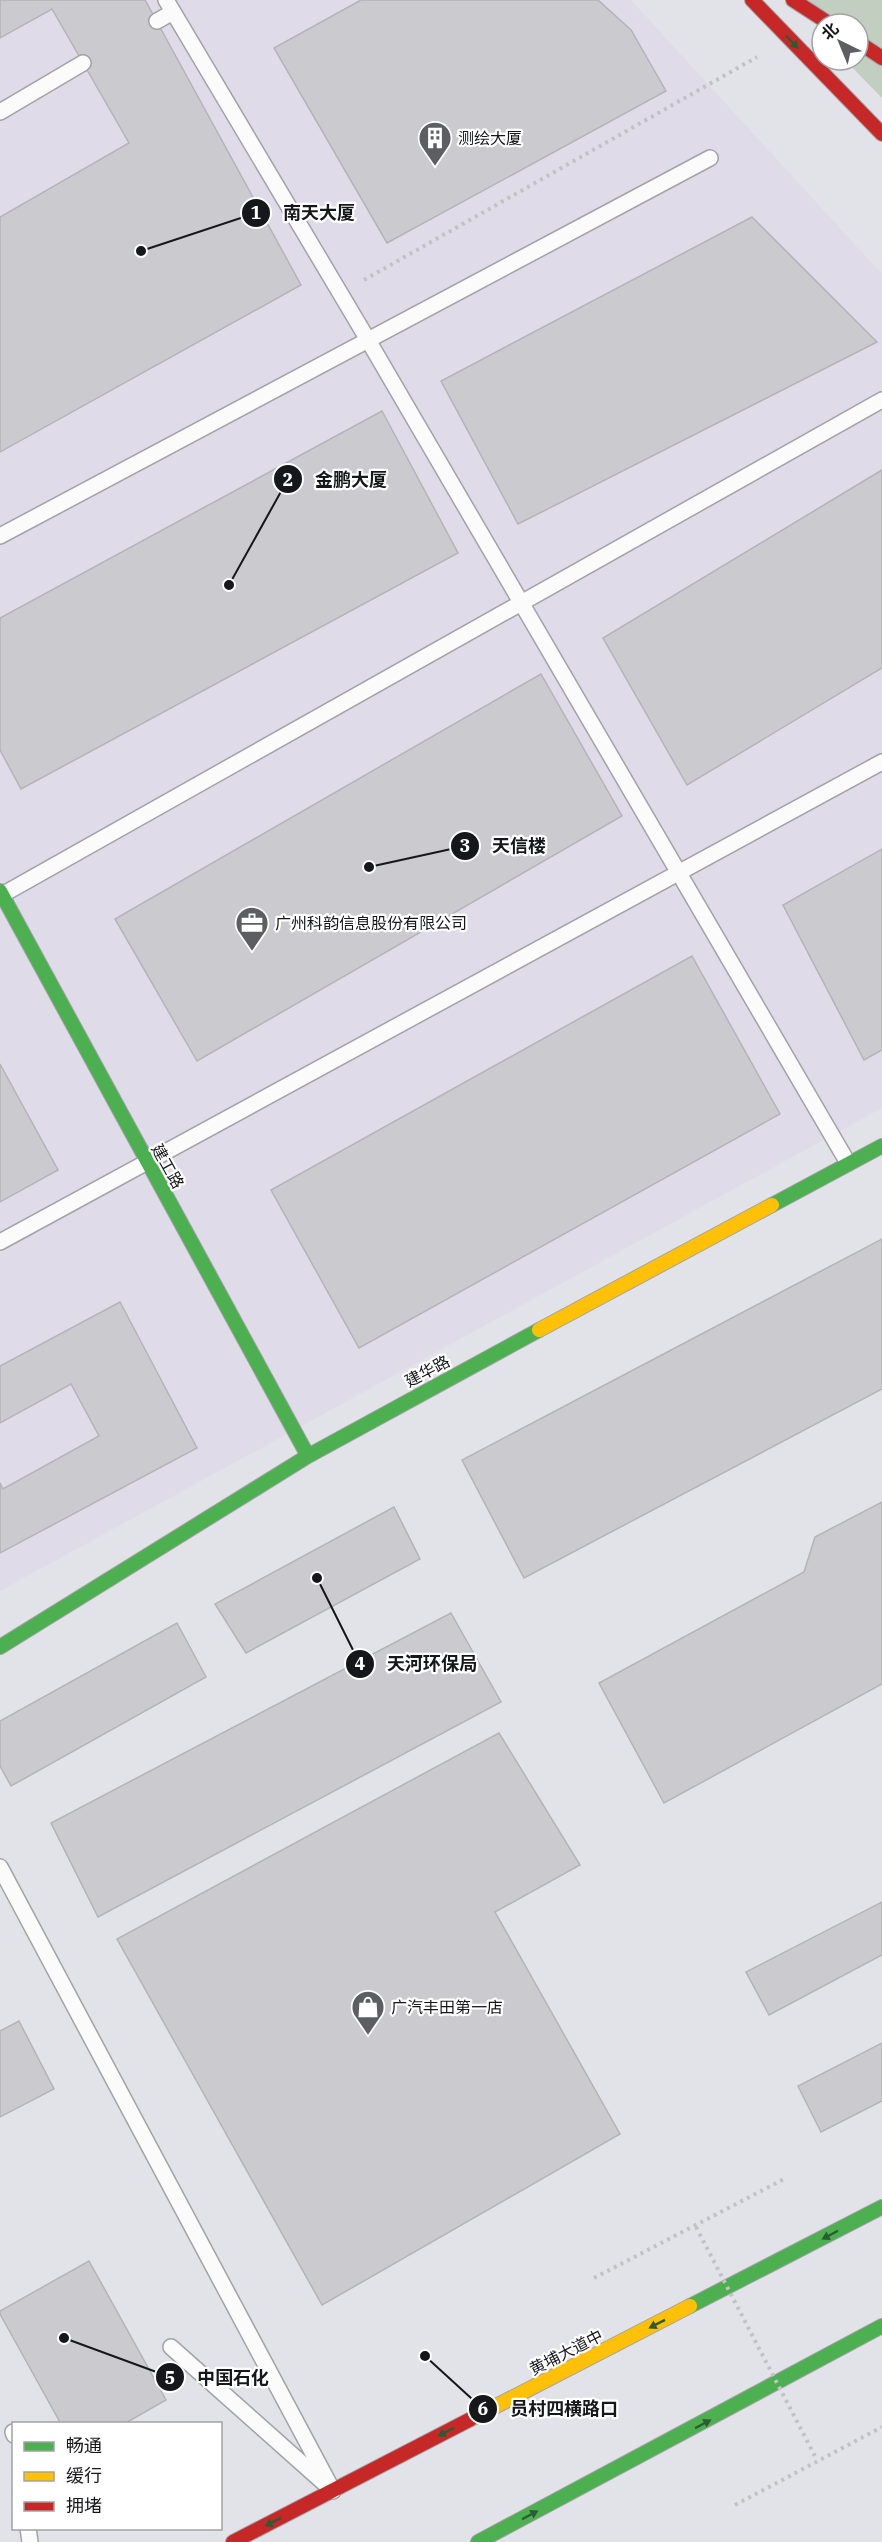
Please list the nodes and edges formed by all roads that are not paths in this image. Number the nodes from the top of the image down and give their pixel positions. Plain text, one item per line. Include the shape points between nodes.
1 (752, 0) edge
2 (793, 0) edge
3 (170, 6) edge
4 (812, 12) edge
5 (157, 21) dead end
6 (83, 63) dead end
7 (0, 112) edge
8 (882, 134) edge
9 (710, 158) dead end
10 (368, 340) junction
11 (882, 400) edge
12 (0, 536) edge
13 (521, 602) junction
14 (882, 762) edge
15 (679, 872) junction
16 (1, 894) edge
17 (882, 1146) edge
18 (147, 1160) junction
19 (848, 1162) junction
20 (0, 1242) edge
21 (308, 1456) junction
22 (0, 1647) edge
23 (0, 1867) edge
24 (882, 2207) edge
25 (882, 2326) edge
26 (171, 2347) dead end
27 (333, 2491) junction
28 (233, 2542) edge
29 (478, 2542) edge

1 -> 8 main road
2 - 4 main road
3 - 5 lane
3 - 10 lane
6 - 7 lane
9 - 10 lane
10 - 12 lane
10 - 13 lane
11 - 13 lane
13 - 15 lane
13 - 16 lane
14 - 15 lane
15 - 18 lane
15 - 19 lane
16 - 18 main road, 建工路
17 - 19 main road, 建华路
18 - 20 lane
18 - 21 main road, 建工路
19 - 21 main road, 建华路
21 - 22 main road, 建华路
23 - 27 lane
24 -> 27 main road, 黄埔大道中
29 -> 25 main road
26 - 27 lane
27 -> 28 main road, 黄埔大道中

